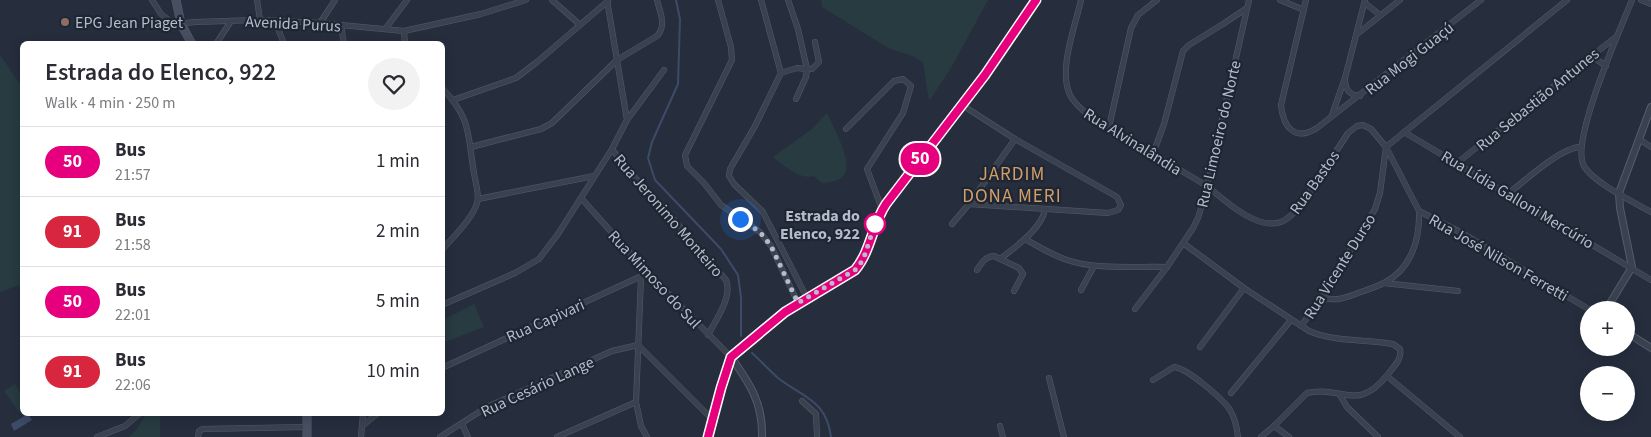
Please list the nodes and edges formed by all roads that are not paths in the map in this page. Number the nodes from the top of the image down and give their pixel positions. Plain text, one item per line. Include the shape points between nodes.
1 (152, 0) edge
2 (176, 0) edge
3 (257, 0) edge
4 (335, 0) edge
5 (407, 0) edge
6 (526, 0) edge
7 (552, 0) edge
8 (608, 0) edge
9 (657, 0) edge
10 (718, 0) edge
11 (762, 0) edge
12 (788, 0) edge
13 (1036, 0) edge
14 (1081, 0) edge
15 (1157, 0) edge
16 (1249, 0) edge
17 (1280, 0) edge
18 (1306, 0) edge
19 (1400, 0) edge
20 (1481, 0) edge
21 (1567, 0) edge
22 (1632, 0) edge
23 (1641, 0) edge
24 (1365, 1) edge
25 (1651, 4) edge
26 (1247, 8) junction
27 (1304, 10) junction
28 (1380, 15) junction
29 (260, 20) junction
30 (231, 21) junction
31 (275, 22) junction
32 (320, 23) junction
33 (181, 24) junction
34 (579, 24) junction
35 (341, 26) junction
36 (386, 28) junction
37 (404, 30) junction
38 (1356, 35) junction
39 (1618, 35) junction
40 (190, 41) edge
41 (218, 41) edge
42 (283, 41) edge
43 (344, 41) edge
44 (405, 41) edge
45 (815, 42) dead end
46 (1586, 59) junction
47 (617, 60) junction
48 (1606, 66) junction
49 (807, 69) junction
50 (664, 70) dead end
51 (781, 73) junction
52 (1345, 78) junction
53 (445, 91) edge
54 (1360, 96) junction
55 (796, 99) dead end
56 (453, 100) junction
57 (962, 106) junction
58 (1651, 107) edge
59 (1332, 116) junction
60 (627, 120) junction
61 (1109, 127) junction
62 (846, 129) dead end
63 (1404, 132) junction
64 (1015, 139) junction
65 (1638, 139) junction
66 (471, 147) junction
67 (1386, 147) junction
68 (1580, 147) junction
69 (1651, 147) edge
70 (612, 149) junction
71 (1153, 154) junction
72 (1457, 163) junction
73 (594, 176) junction
74 (1207, 186) junction
75 (1509, 193) junction
76 (1619, 193) junction
77 (581, 198) junction
78 (478, 199) junction
79 (969, 204) junction
80 (882, 209) junction
81 (1045, 209) junction
82 (1419, 211) junction
83 (1651, 212) edge
84 (952, 224) dead end
85 (1025, 239) junction
86 (1183, 243) junction
87 (445, 246) edge
88 (1000, 259) junction
89 (1094, 266) junction
90 (1167, 267) junction
91 (1632, 267) junction
92 (977, 270) dead end
93 (648, 274) junction
94 (641, 277) junction
95 (1651, 280) edge
96 (1384, 283) junction
97 (1244, 288) junction
98 (1081, 290) dead end
99 (1014, 291) dead end
100 (1458, 291) dead end
101 (1322, 297) junction
102 (807, 298) junction
103 (1611, 301) edge
104 (798, 303) junction
105 (445, 304) edge
106 (1580, 304) edge
107 (1135, 310) dead end
108 (1291, 320) junction
109 (1301, 326) junction
110 (708, 336) junction
111 (1635, 338) edge
112 (638, 345) junction
113 (1200, 347) dead end
114 (1651, 348) edge
115 (731, 357) junction
116 (445, 367) edge
117 (1387, 376) junction
118 (1049, 378) dead end
119 (1153, 380) dead end
120 (1231, 393) dead end
121 (1340, 395) junction
122 (802, 401) dead end
123 (636, 402) junction
124 (137, 416) edge
125 (307, 416) edge
126 (363, 416) edge
127 (374, 416) edge
128 (712, 419) junction
129 (462, 424) junction
130 (362, 426) junction
131 (1000, 426) dead end
132 (1274, 426) junction
133 (307, 427) junction
134 (247, 429) junction
135 (198, 436) edge
136 (97, 437) edge
137 (248, 437) edge
138 (307, 437) edge
139 (361, 437) edge
140 (440, 437) edge
141 (468, 437) edge
142 (557, 437) edge
143 (647, 437) edge
144 (708, 437) edge
145 (762, 437) edge
146 (817, 437) edge
147 (1003, 437) edge
148 (1064, 437) edge
149 (1238, 437) edge
150 (1261, 437) edge
151 (1289, 437) edge
152 (1378, 437) edge
153 (1458, 437) edge

1 - 33 street via 166,19
2 - 33 main road
3 - 29 street
4 - 32 street
5 - 36 street
6 - 37 street, Avenida Purus via 481,14
7 - 34 street
8 - 34 street
8 - 47 street
9 - 47 street via 663,22 660,32 653,40
10 - 104 street via 732,60 685,155 685,163 720,205 760,232 771,246
11 - 51 street
12 - 49 street
13 - 57 street
14 - 61 street, Rua Alvinalândia via 1067,61 1066,84 1077,106
15 - 61 street via 1138,15 1131,28
16 - 26 street, Rua Limoeiro do Norte
17 - 27 street
18 - 27 street
19 - 28 street
20 - 54 street, Rua Mogi Guaçú
21 - 63 street
22 - 39 street
23 - 25 street
24 - 28 street
24 - 38 street
26 - 71 street via 1183,51
26 - 74 street, Rua Limoeiro do Norte
27 - 59 street, Rua Mogi Guaçú via 1282,112 1288,127 1301,134 1309,133
28 - 38 street
29 - 30 street, Avenida Purus
29 - 31 street, Avenida Purus
30 - 33 street, Avenida Purus
30 - 41 street
31 - 32 street, Avenida Purus
31 - 42 street
32 - 35 street, Avenida Purus
33 - 40 main road
34 - 56 street via 516,78
35 - 36 street, Avenida Purus
35 - 43 street
36 - 37 street, Avenida Purus
37 - 44 street
38 - 52 street
39 - 46 street, Rua Sebastião Antunes
39 - 48 street
45 - 49 street via 819,62 812,69
46 - 48 street via 1596,59
46 - 72 street, Rua Sebastião Antunes
47 - 60 street
47 - 66 street via 546,127
48 - 68 street
49 - 51 street via 797,68
49 - 55 street
50 - 60 street
51 - 102 street via 729,176 763,212
52 - 54 street, Rua Mogi Guaçú via 1347,90
52 - 59 street
53 - 56 street
54 - 59 street, Rua Mogi Guaçú
56 - 66 street via 466,120
57 - 64 street
57 - 80 street
58 - 65 street
60 - 70 street
61 - 71 street, Rua Alvinalândia
62 - 80 street via 894,81 903,79 911,86 903,113 867,170
63 - 67 street
63 - 72 street, Rua Lídia Galloni Mercúrio
64 - 79 street
64 - 81 street via 1112,194 1121,203 1116,211 1108,213
65 - 69 street
65 - 76 street
66 - 78 street
67 - 74 street, Rua Bastos via 1371,129 1363,125 1353,129 1299,208 1280,223 1260,222
67 - 82 street, Rua José Nilson Ferretti
67 - 101 street, Rua Vicente Durso via 1375,209
68 - 75 street via 1562,152
68 - 76 street via 1583,164 1589,172
70 - 73 street
70 - 110 street, Rua Jeronimo Monteiro via 726,280 728,291
71 - 74 street, Rua Alvinalândia
72 - 75 street, Rua Lídia Galloni Mercúrio
73 - 77 street
73 - 78 street
74 - 86 street, Rua Limoeiro do Norte via 1198,218
75 - 91 street, Rua Lídia Galloni Mercúrio
76 - 83 street
76 - 91 street
77 - 93 street, Rua Mimoso do Sul
77 - 105 street via 539,258 515,273
78 - 87 street via 472,213
79 - 81 street
79 - 84 street
80 - 102 street via 863,260 855,270
81 - 85 street via 1043,217
82 - 96 street via 1420,225 1413,253 1396,276
82 - 106 street, Rua José Nilson Ferretti via 1464,234
85 - 88 street
85 - 89 street via 1058,256
86 - 90 street, Rua Limoeiro do Norte
86 - 97 street
88 - 92 street via 988,257
88 - 99 street via 1022,270
89 - 90 street
89 - 98 street
90 - 107 street, Rua Limoeiro do Norte
91 - 95 street, Rua Lídia Galloni Mercúrio
91 - 103 street
93 - 94 street, Rua Capivari
93 - 110 street, Rua Mimoso do Sul
94 - 112 street
94 - 116 street, Rua Capivari
96 - 100 street
96 - 101 street via 1335,300
97 - 108 street
97 - 113 street
101 - 109 street, Rua Vicente Durso
102 - 104 street
104 - 115 street
108 - 109 street
108 - 120 street
109 - 117 street via 1318,335 1397,345 1400,358
110 - 115 street, Rua Mimoso do Sul
111 - 114 street
112 - 123 street
112 - 128 street
112 - 129 street, Rua Cesário Lange via 612,351 496,403
115 - 128 street
115 - 145 street via 755,395 761,415
117 - 121 street via 1366,395
117 - 153 street
118 - 148 street
119 - 149 street via 1174,367 1199,380 1230,409
121 - 132 street via 1313,391 1304,394
121 - 152 street via 1347,407
122 - 146 street via 816,414
123 - 142 street
123 - 143 street
124 - 136 street via 125,426
125 - 133 main road
126 - 130 street
127 - 130 street
128 - 144 street
129 - 140 street, Rua Cesário Lange
129 - 141 street
130 - 139 street
131 - 147 street
132 - 150 street
132 - 151 street
133 - 134 street
133 - 138 main road
134 - 135 street via 201,430
134 - 137 street

